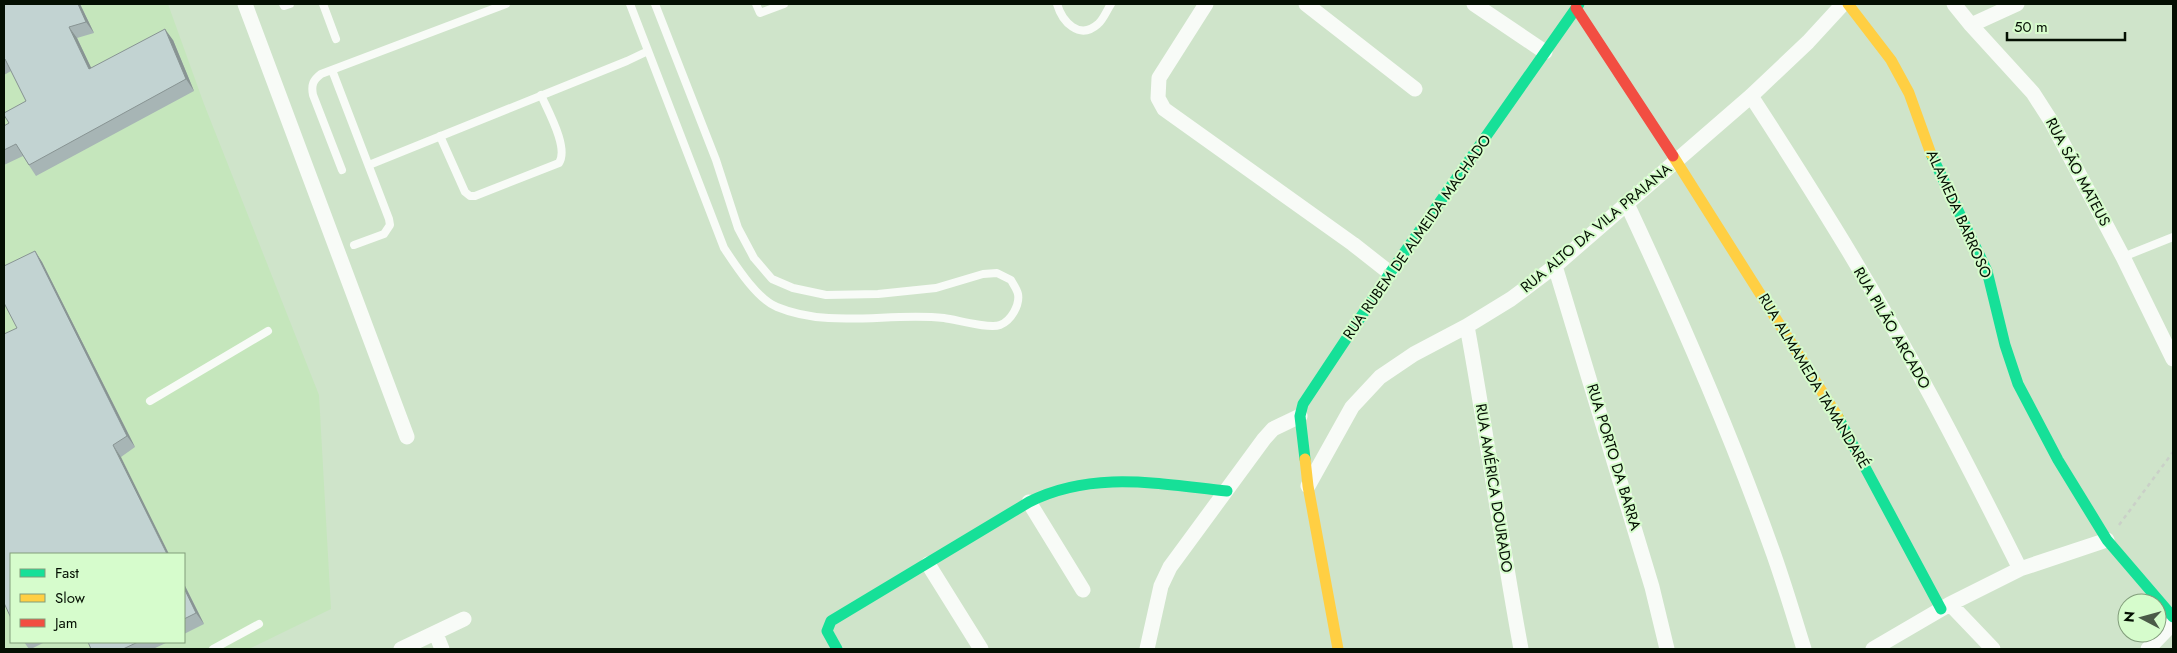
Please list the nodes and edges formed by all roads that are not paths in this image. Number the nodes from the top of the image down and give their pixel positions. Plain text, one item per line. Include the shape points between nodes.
1 (246, 4) edge
2 (283, 4) edge
3 (290, 4) edge
4 (323, 4) edge
5 (506, 4) edge
6 (630, 4) edge
7 (655, 4) edge
8 (756, 4) edge
9 (784, 4) edge
10 (1057, 4) edge
11 (1111, 4) edge
12 (1206, 4) edge
13 (1306, 4) edge
14 (1474, 4) edge
15 (1843, 4) edge
16 (1848, 4) edge
17 (1954, 4) edge
18 (2017, 4) edge
19 (1578, 6) edge
20 (1970, 25) junction
21 (336, 39) dead end
22 (648, 51) junction
23 (1545, 52) junction
24 (332, 70) junction
25 (1415, 89) dead end
26 (541, 95) junction
27 (1751, 96) junction
28 (440, 136) junction
29 (1676, 160) junction
30 (369, 165) junction
31 (342, 170) dead end
32 (1627, 204) junction
33 (2173, 237) edge
34 (354, 245) dead end
35 (2123, 257) junction
36 (1555, 266) junction
37 (1390, 273) junction
38 (1467, 326) junction
39 (268, 330) dead end
40 (2173, 359) edge
41 (150, 401) dead end
42 (1300, 416) junction
43 (407, 436) dead end
44 (1308, 486) junction
45 (1226, 492) junction
46 (1029, 502) junction
47 (2107, 540) junction
48 (928, 564) junction
49 (2020, 569) junction
50 (1083, 590) dead end
51 (1945, 606) junction
52 (2173, 617) edge
53 (464, 619) dead end
54 (2173, 623) edge
55 (259, 624) dead end
56 (436, 634) junction
57 (213, 649) edge
58 (401, 649) edge
59 (442, 649) edge
60 (837, 649) edge
61 (981, 649) edge
62 (1147, 649) edge
63 (1338, 649) edge
64 (1521, 649) edge
65 (1667, 649) edge
66 (1804, 649) edge
67 (1873, 649) edge
68 (1993, 649) edge
69 (2148, 649) edge

1 - 43 street
2 - 3 lane
4 - 21 lane
5 - 24 lane
6 - 22 lane
7 - 22 lane via 716,160 738,228 754,258 772,279 793,288 826,295 878,294 936,288 997,273 1011,280 1018,295 1013,315 1001,325 986,326 941,318 833,319 776,307 748,284 724,248
8 - 9 lane via 760,13
10 - 11 lane via 1069,26 1087,30 1098,24
12 - 37 street via 1159,78 1158,98 1164,108
13 - 25 street
14 - 23 street
15 - 27 street, RUA ALTO DA VILA PRAIANA
16 - 47 street, ALAMEDA BARROSO via 1885,52 1909,93 1936,168 1986,271 2018,384 2058,460
17 - 20 street, RUA SÃO MATEUS
18 - 20 street
19 - 23 street, RUA RUBEM DE ALMEIDA MACHADO
19 - 29 street, RUA ALMAMEDA TAMANDARÉ
20 - 35 street, RUA SÃO MATEUS via 2033,93 2052,121
22 - 26 lane
23 - 37 street, RUA RUBEM DE ALMEIDA MACHADO
24 - 30 lane
24 - 31 lane via 315,79 312,89
26 - 28 lane
26 - 28 lane via 563,148 559,163 470,196 465,192
27 - 29 street, RUA ALTO DA VILA PRAIANA
27 - 49 street, RUA PILÃO ARCADO via 1834,228 1906,352
28 - 30 lane
29 - 32 street, RUA ALTO DA VILA PRAIANA
29 - 51 street, RUA ALMAMEDA TAMANDARÉ via 1845,427
30 - 34 lane via 390,226 384,234
32 - 36 street, RUA ALTO DA VILA PRAIANA
32 - 66 street via 1684,328 1748,486
33 - 35 lane
35 - 40 street, RUA SÃO MATEUS
36 - 38 street, RUA ALTO DA VILA PRAIANA
36 - 65 street, RUA PORTO DA BARRA via 1652,586
37 - 42 street, RUA RUBEM DE ALMEIDA MACHADO via 1303,404
38 - 44 street, RUA ALTO DA VILA PRAIANA via 1414,354 1367,389 1352,407
38 - 64 street, RUA AMÉRICA DOURADO
39 - 41 lane
42 - 44 street
42 - 45 street via 1273,428
44 - 63 street
45 - 46 street via 1108,482 1061,488
45 - 62 street via 1170,567 1161,586
46 - 48 street
46 - 50 street
47 - 49 street
47 - 52 street, ALAMEDA BARROSO
48 - 60 street via 831,621 827,631
48 - 61 street
49 - 51 street
51 - 67 street
51 - 68 street
53 - 56 street
54 - 69 street
55 - 57 lane
56 - 58 street
56 - 59 street

